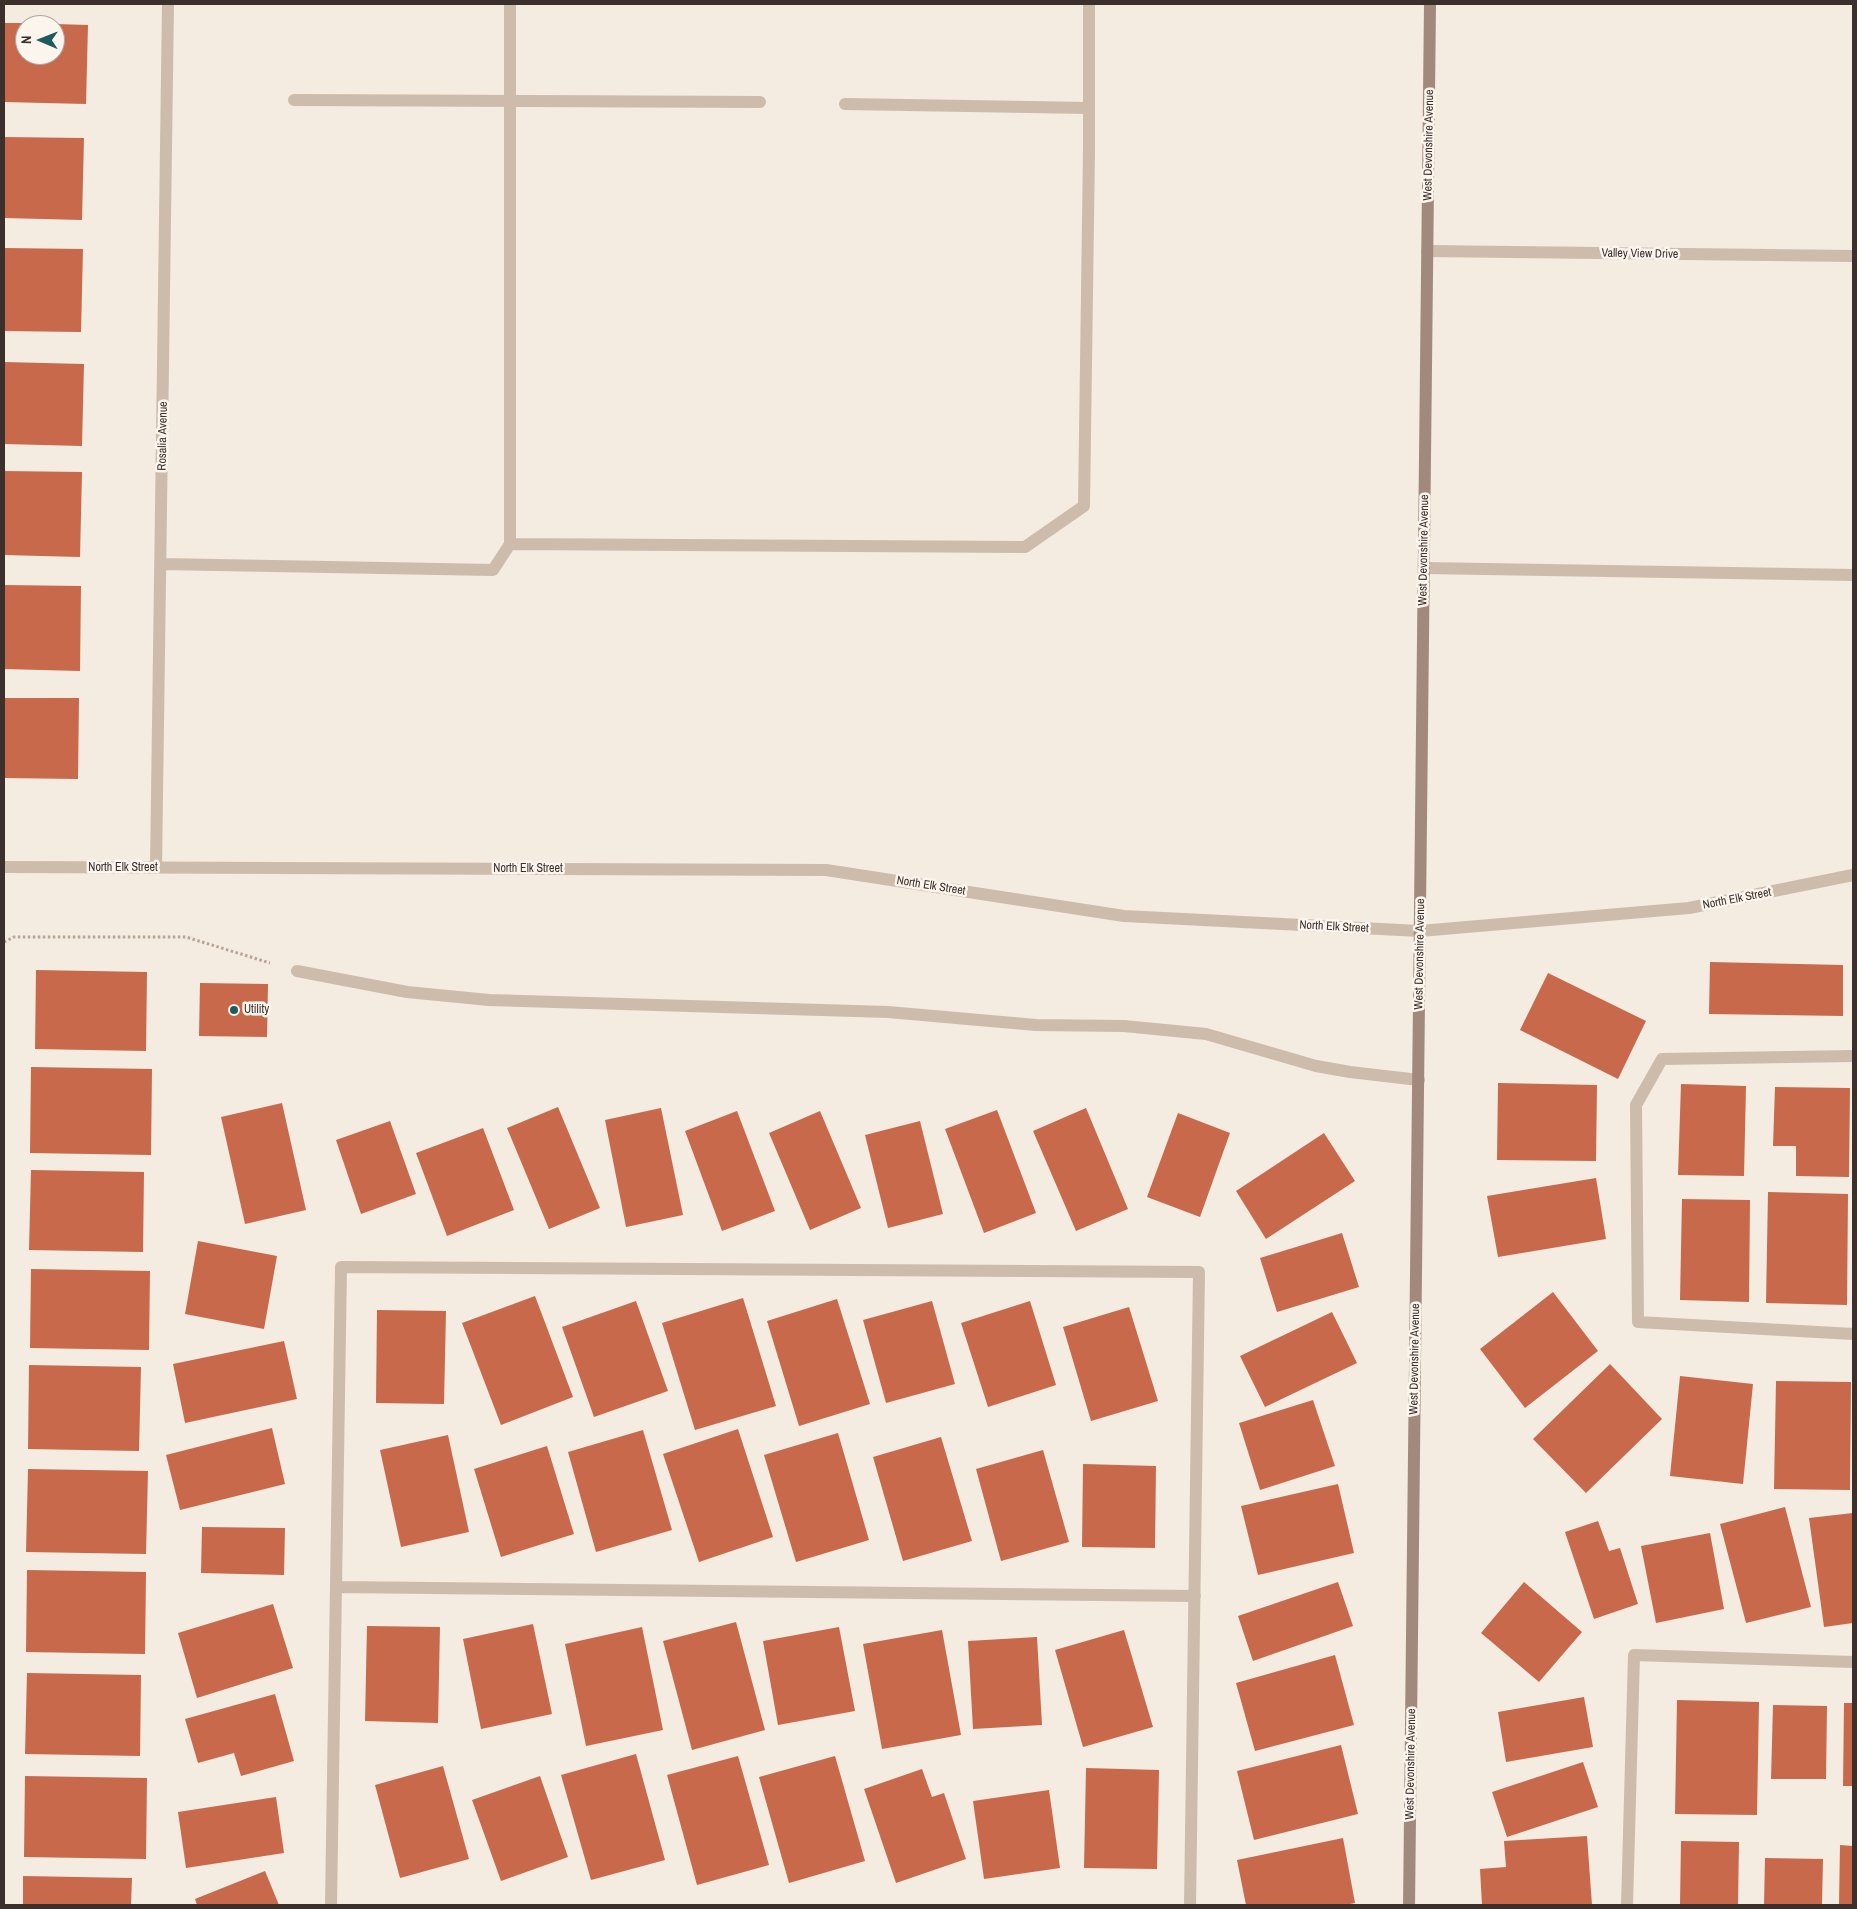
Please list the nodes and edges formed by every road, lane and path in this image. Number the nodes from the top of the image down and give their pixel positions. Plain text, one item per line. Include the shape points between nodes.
1 (168, 4) edge
2 (510, 4) edge
3 (1089, 4) edge
4 (1430, 4) edge
5 (294, 100) dead end
6 (510, 102) junction
7 (760, 102) dead end
8 (845, 104) dead end
9 (1089, 108) junction
10 (1427, 251) junction
11 (1853, 256) edge
12 (510, 544) junction
13 (162, 564) junction
14 (1424, 568) junction
15 (1853, 575) edge
16 (4, 867) edge
17 (156, 868) junction
18 (1853, 875) edge
19 (1420, 931) junction
20 (4, 942) edge
21 (297, 971) joint
22 (1853, 1056) edge
23 (1418, 1080) junction
24 (1853, 1334) edge
25 (336, 1587) junction
26 (1195, 1596) junction
27 (1853, 1662) edge
28 (332, 1905) edge
29 (1190, 1905) edge
30 (1410, 1905) edge
31 (1627, 1905) edge

1 - 13 street, Rosalia Avenue
2 - 6 street
3 - 9 street
4 - 10 street, West Devonshire Avenue
5 - 6 street
6 - 7 street
6 - 12 street
8 - 9 street
9 - 12 street via 1084,506 1025,547
10 - 11 street, Valley View Drive
10 - 14 street, West Devonshire Avenue
12 - 13 street via 493,570
13 - 17 street, Rosalia Avenue
14 - 15 street
14 - 19 street, West Devonshire Avenue
16 - 17 street, North Elk Street
17 - 19 street, North Elk Street via 826,870 1124,916
18 - 19 street, North Elk Street via 1689,908
19 - 23 street, West Devonshire Avenue
20 - 21 path via 14,937 186,937
21 - 23 street via 407,992 488,1000 888,1012 1036,1025 1124,1026 1206,1034 1316,1066
22 - 24 street via 1662,1059 1636,1105 1638,1322
23 - 30 street, West Devonshire Avenue
25 - 26 street
25 - 26 street via 341,1267 1199,1272
25 - 28 street
26 - 29 street
27 - 31 street via 1634,1655

